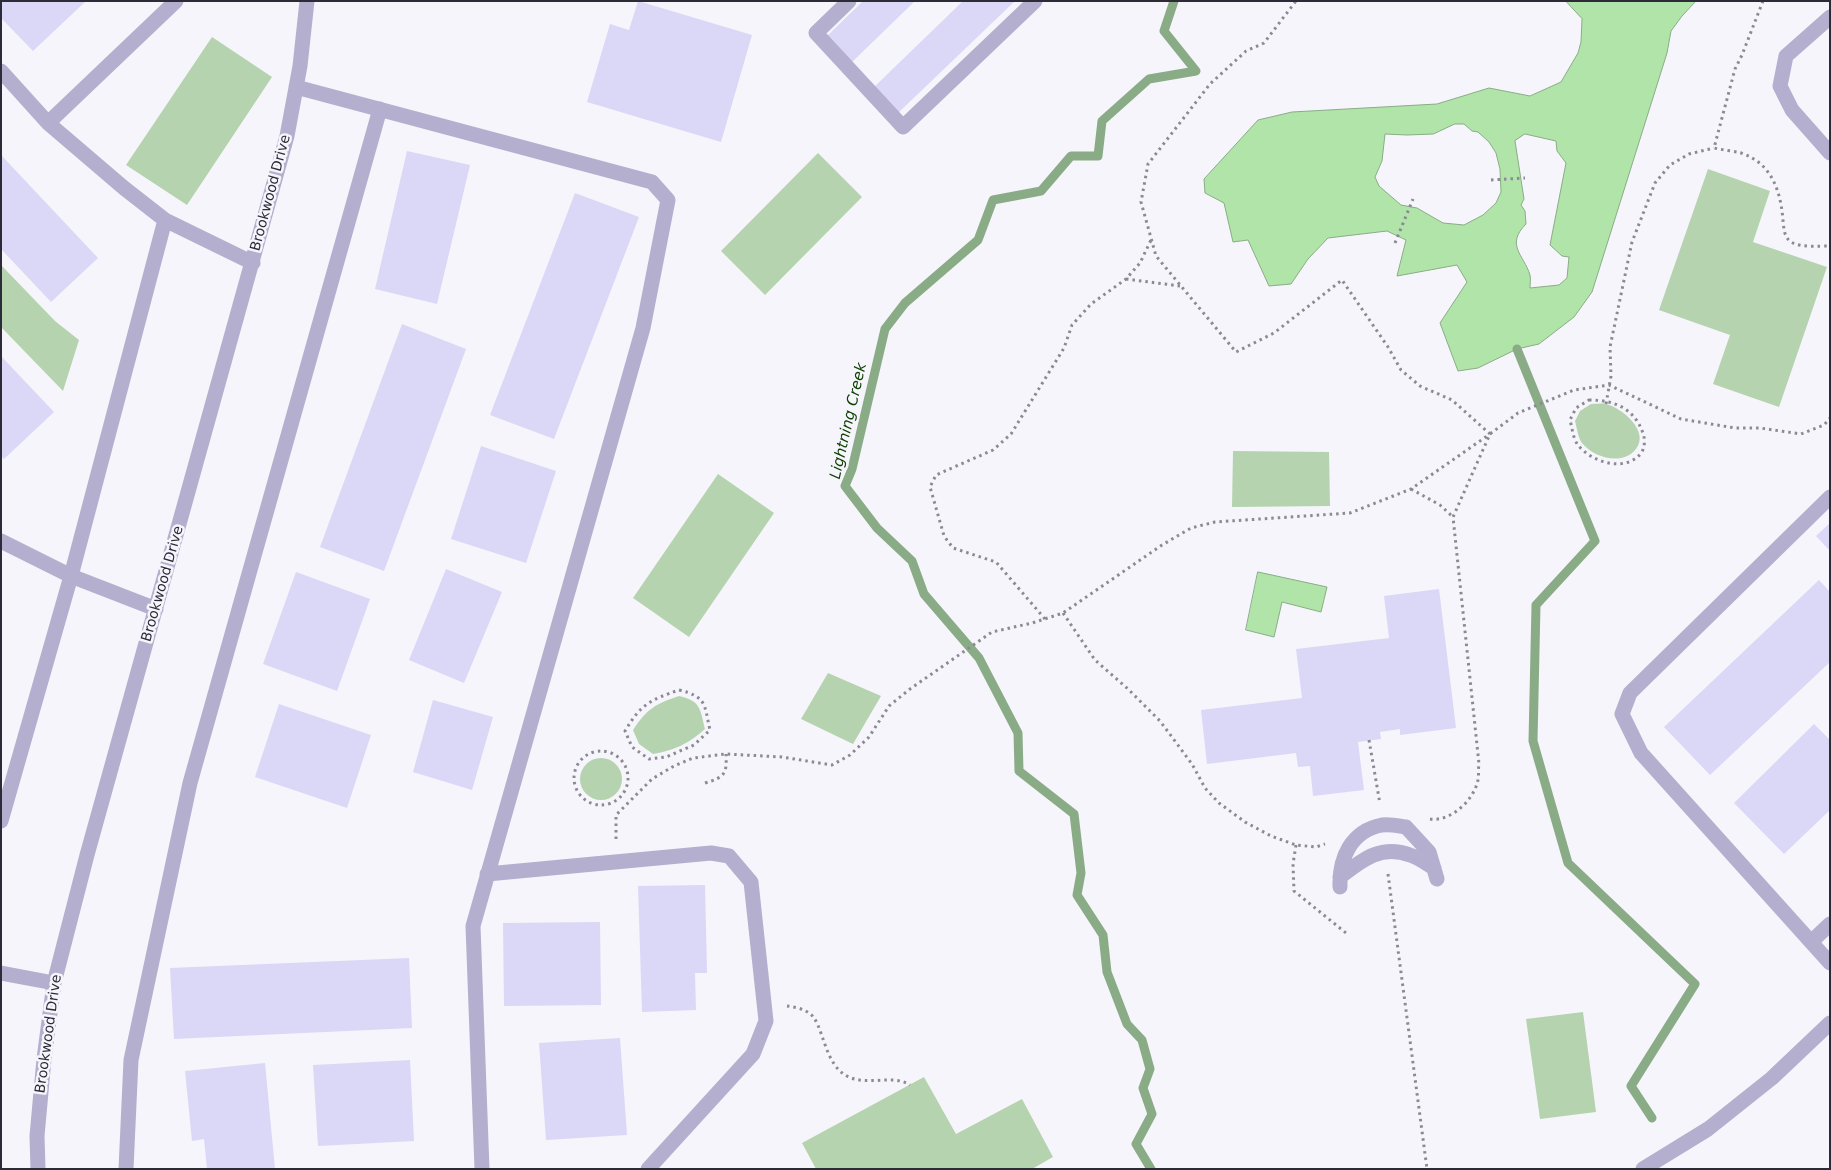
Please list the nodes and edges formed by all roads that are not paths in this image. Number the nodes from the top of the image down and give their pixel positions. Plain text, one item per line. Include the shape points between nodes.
1 (176, 1) edge
2 (307, 1) edge
3 (849, 1) edge
4 (1035, 1) edge
5 (1830, 17) edge
6 (1, 71) edge
7 (296, 87) junction
8 (380, 110) junction
9 (48, 123) junction
10 (1830, 153) edge
11 (166, 220) junction
12 (253, 263) junction
13 (1830, 497) edge
14 (1, 541) edge
15 (71, 576) junction
16 (156, 609) junction
17 (1, 821) edge
18 (1386, 851) joint
19 (487, 874) junction
20 (1830, 924) edge
21 (1811, 942) junction
22 (1830, 963) edge
23 (1, 973) edge
24 (54, 983) junction
25 (1830, 1023) edge
26 (38, 1169) edge
27 (126, 1169) edge
28 (482, 1169) edge
29 (648, 1169) edge
30 (1643, 1169) edge

1 - 9 street
2 - 7 street, Brookwood Drive
3 - 4 street via 816,33 903,126
5 - 10 street via 1786,56 1780,86 1792,110
6 - 9 street
7 - 8 street
7 - 12 street, Brookwood Drive via 287,136
8 - 19 street via 652,182 668,200 643,328
8 - 27 street via 190,783 131,1060
9 - 11 street
11 - 12 street
11 - 15 street
12 - 16 street, Brookwood Drive
13 - 21 street via 1630,693 1622,714 1640,753
14 - 15 street
15 - 16 street
15 - 17 street
16 - 24 street, Brookwood Drive
18 - 18 street via 1410,854 1436,873 1429,852 1406,827 1384,825 1364,830 1349,848 1340,869 1340,882 1366,857
19 - 28 street via 473,926
19 - 29 street via 711,853 729,856 751,882 766,1021 753,1054
20 - 21 street
21 - 22 street
23 - 24 street
24 - 26 street, Brookwood Drive via 37,1136
25 - 30 street via 1772,1078 1708,1129

